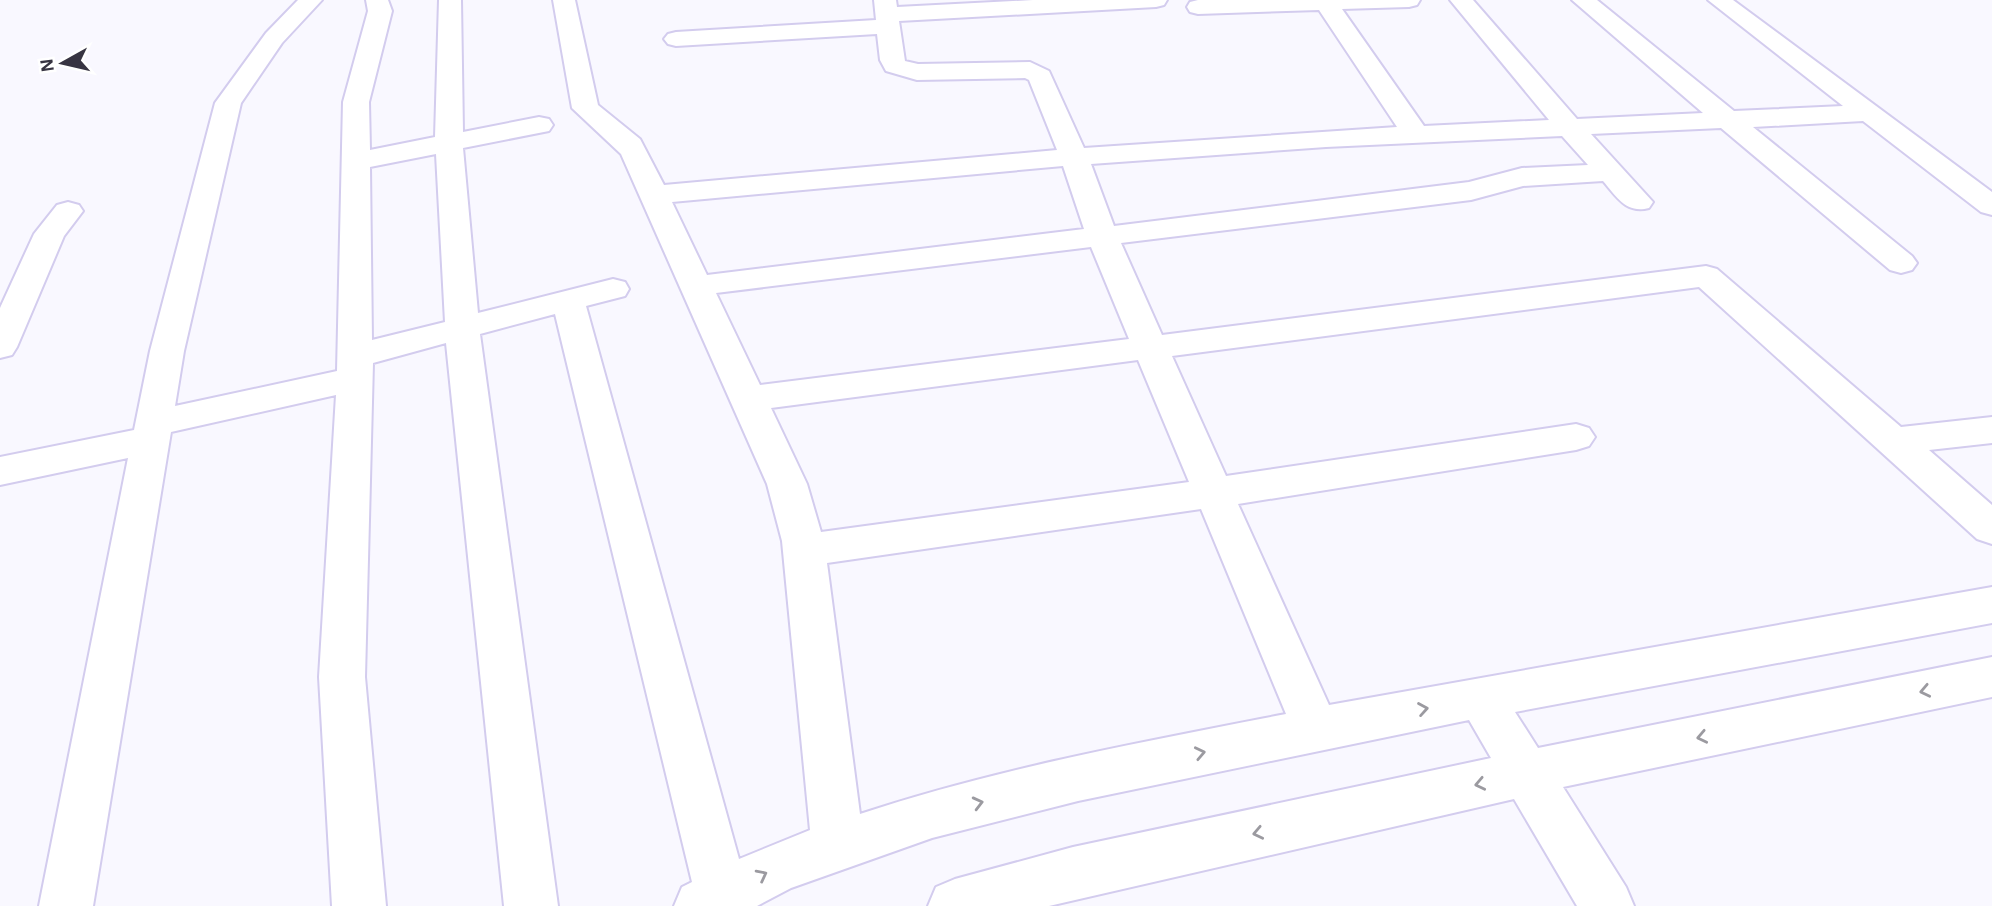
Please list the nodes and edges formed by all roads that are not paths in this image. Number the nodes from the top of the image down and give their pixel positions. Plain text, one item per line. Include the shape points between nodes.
1 (311, 0) edge
2 (377, 0) edge
3 (450, 0) edge
4 (564, 0) edge
5 (1156, 0) edge
6 (1409, 0) edge
7 (1461, 0) edge
8 (1583, 0) edge
9 (1719, 0) edge
10 (1326, 3) junction
11 (1198, 7) dead end
12 (887, 14) edge
13 (676, 39) dead end
14 (1868, 113) junction
15 (1727, 120) junction
16 (539, 125) dead end
17 (1570, 128) junction
18 (1416, 135) junction
19 (449, 143) junction
20 (1074, 157) junction
21 (356, 161) junction
22 (1612, 172) junction
23 (654, 195) junction
24 (1637, 202) dead end
25 (1992, 206) edge
26 (68, 211) dead end
27 (1103, 238) junction
28 (1901, 263) dead end
29 (696, 286) junction
30 (613, 289) dead end
31 (568, 301) junction
32 (462, 329) junction
33 (0, 346) edge
34 (1149, 346) junction
35 (355, 368) junction
36 (748, 399) junction
37 (1992, 430) edge
38 (152, 431) junction
39 (1577, 437) dead end
40 (1892, 441) junction
41 (0, 471) edge
42 (1213, 493) junction
43 (1992, 528) edge
44 (804, 550) junction
45 (1992, 605) edge
46 (1992, 677) edge
47 (1481, 698) junction
48 (1316, 729) junction
49 (1527, 774) junction
50 (838, 846) junction
51 (712, 901) edge
52 (66, 906) edge
53 (359, 906) edge
54 (531, 906) edge
55 (955, 906) edge
56 (1607, 906) edge

1 - 38 street via 274,38 228,103
2 - 21 street via 380,11 356,102
3 - 19 street
4 - 23 street via 585,108 630,145
5 - 12 street
6 - 10 street
7 - 17 street
8 - 15 street
9 - 14 street
10 - 11 street
10 - 18 street
12 - 13 street
12 - 20 street via 892,60 904,70 1036,72
14 - 15 street
14 - 25 street
15 - 17 street
15 - 28 street
16 - 19 street
17 - 18 street
17 - 22 street
18 - 20 street
19 - 21 street
19 - 32 street
20 - 23 street
20 - 27 street
21 - 35 street
22 - 24 street
22 - 27 street via 1522,177 1471,191
23 - 29 street
26 - 33 street via 49,234
27 - 29 street
27 - 34 street
29 - 36 street
30 - 31 street
31 - 32 street
31 - 51 street
32 - 35 street
32 - 54 street
34 - 36 street
34 - 40 street via 1706,276
34 - 42 street
35 - 38 street
35 - 53 street via 342,677
36 - 44 street via 787,484
37 - 40 street
38 - 41 street
38 - 52 street
39 - 42 street
40 - 43 street
42 - 44 street
42 - 48 street
44 - 50 street
45 - 47 street
46 -> 49 street
48 -> 47 street
47 - 49 street
50 -> 48 street via 932,814 1078,778
49 -> 55 street via 1073,873
49 - 56 street
51 -> 50 street via 778,867

